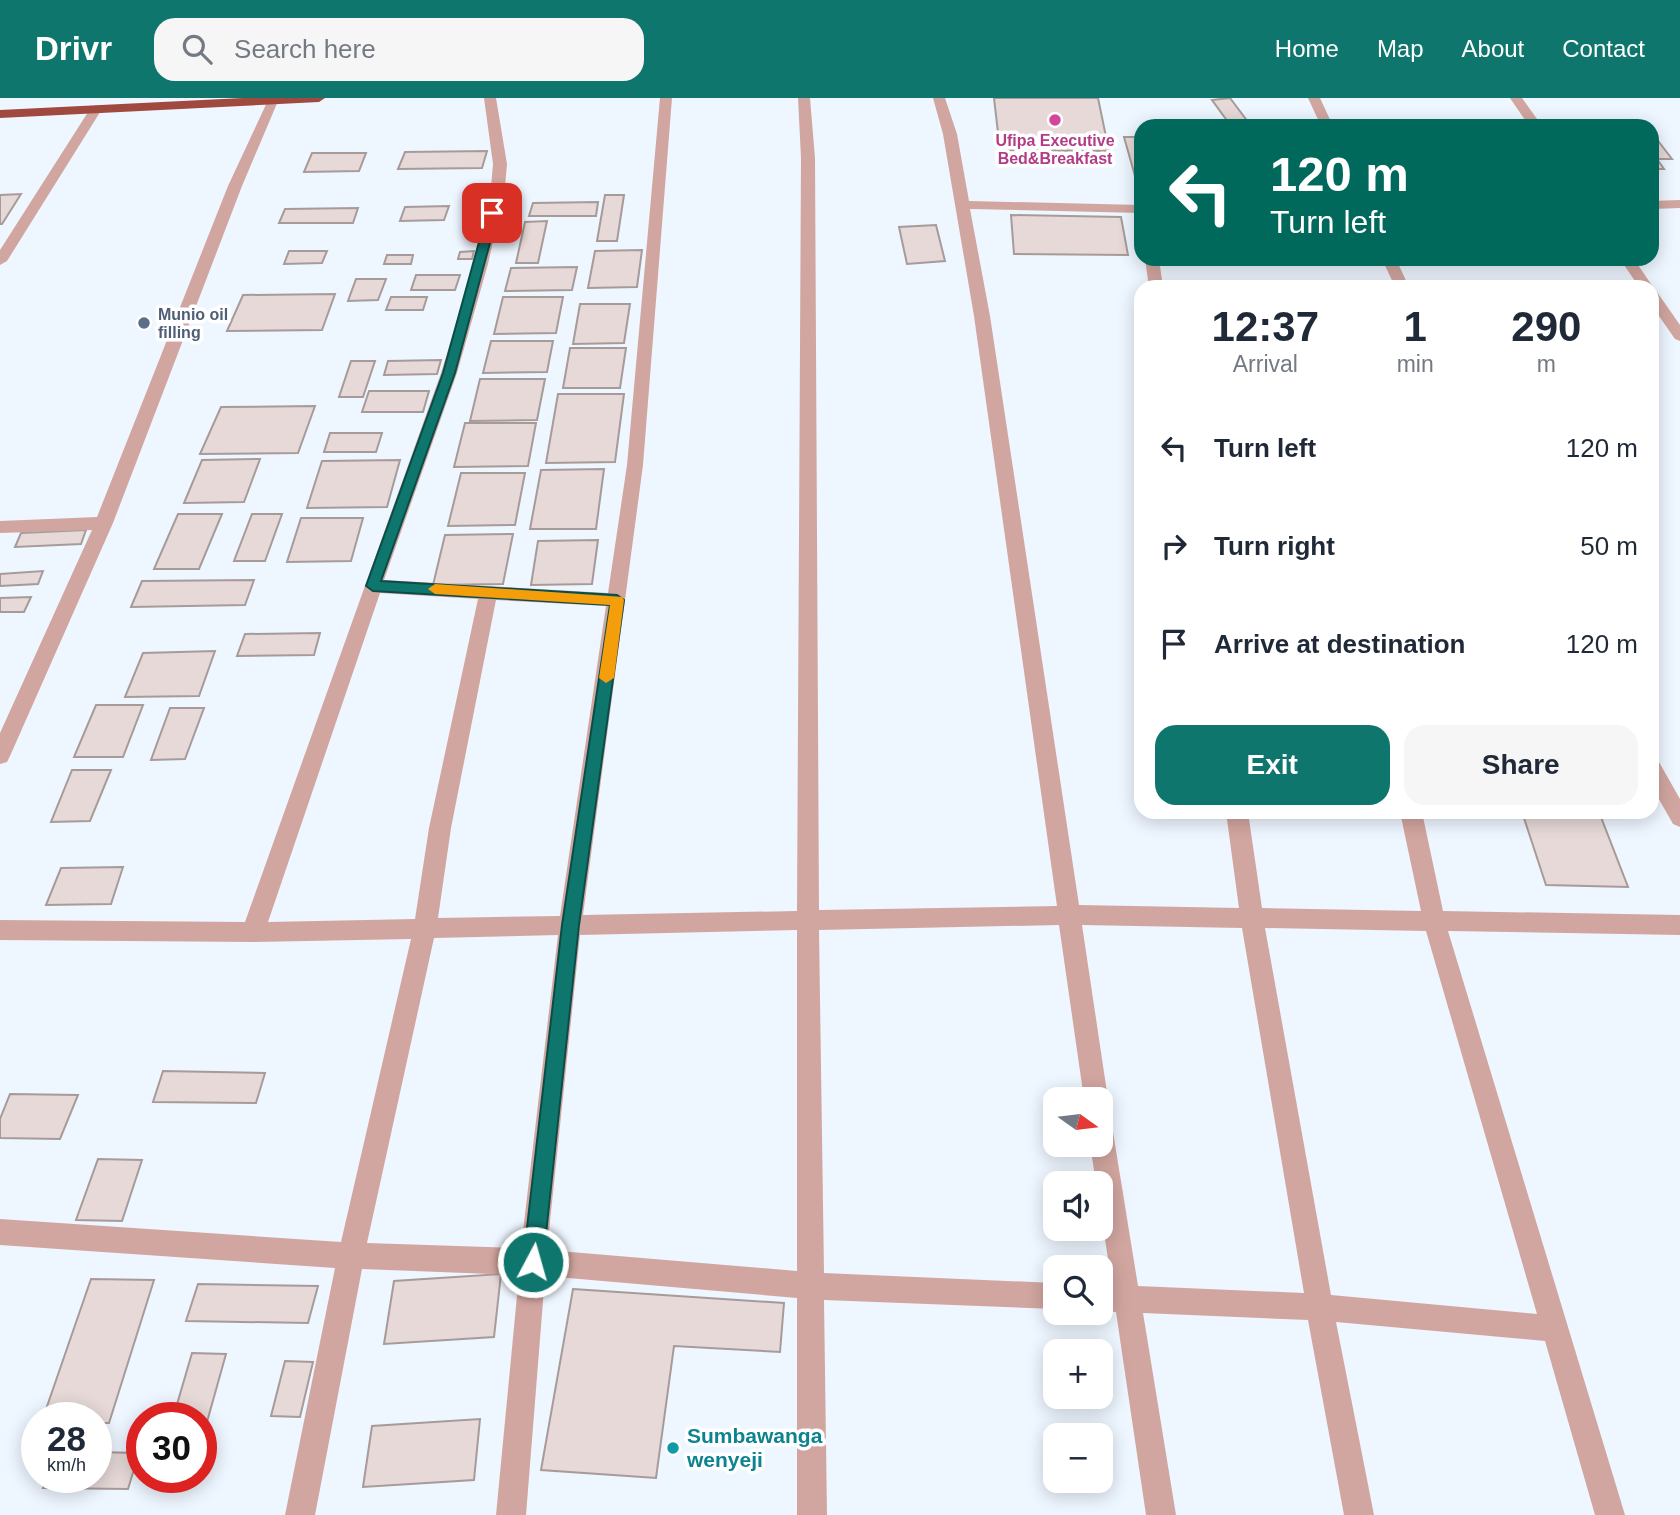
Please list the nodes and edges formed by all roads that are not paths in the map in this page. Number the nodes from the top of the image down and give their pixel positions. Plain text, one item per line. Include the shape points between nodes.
1 (319, 98) edge
2 (490, 98) edge
3 (666, 98) edge
4 (804, 98) edge
5 (939, 98) edge
6 (1314, 98) edge
7 (1516, 98) edge
8 (272, 101) junction
9 (96, 109) junction
10 (0, 114) edge
11 (1324, 119) edge
12 (1531, 119) edge
13 (1680, 204) edge
14 (963, 205) junction
15 (1659, 205) edge
16 (1134, 209) edge
17 (0, 261) edge
18 (1659, 305) edge
19 (1680, 336) edge
20 (104, 523) junction
21 (0, 527) edge
22 (373, 586) junction
23 (489, 591) junction
24 (617, 600) junction
25 (0, 756) edge
26 (1659, 780) edge
27 (1680, 818) edge
28 (1238, 819) edge
29 (1412, 819) edge
30 (1069, 915) junction
31 (1252, 918) junction
32 (1434, 920) junction
33 (807, 922) junction
34 (570, 925) junction
35 (1680, 925) edge
36 (425, 928) junction
37 (0, 930) edge
38 (253, 932) junction
39 (1094, 1087) edge
40 (1103, 1157) edge
41 (0, 1232) edge
42 (1110, 1255) edge
43 (351, 1256) junction
44 (533, 1262) junction
45 (812, 1286) junction
46 (1043, 1296) edge
47 (1113, 1299) edge
48 (1320, 1307) junction
49 (1557, 1329) junction
50 (300, 1515) edge
51 (511, 1515) edge
52 (812, 1515) edge
53 (1161, 1515) edge
54 (1359, 1515) edge
55 (1610, 1515) edge

1 - 8 highway
2 - 22 street via 500,164 481,264 449,373
3 - 24 street via 635,465
4 - 33 street via 810,379
5 - 14 street
6 - 11 street
7 - 12 street
8 - 9 highway
8 - 20 street via 234,186
9 - 10 highway
9 - 17 street
13 - 15 street
14 - 16 street
14 - 30 street
18 - 19 street
20 - 21 street
20 - 25 street
22 - 23 street
22 - 38 street
23 - 24 street
23 - 36 street via 440,828
24 - 34 street
26 - 27 street
28 - 31 street
29 - 32 street
30 - 31 street
30 - 33 street
30 - 39 street
31 - 32 street
31 - 48 street
32 - 35 street
32 - 49 street
33 - 34 street
33 - 45 street
34 - 36 street
34 - 44 street
36 - 38 street
36 - 43 street
37 - 38 street
40 - 42 street
41 - 43 street
43 - 44 street
43 - 50 street
44 - 45 street
44 - 51 street
45 - 46 street
45 - 52 street
47 - 48 street
47 - 53 street
48 - 49 street
48 - 54 street
49 - 55 street

